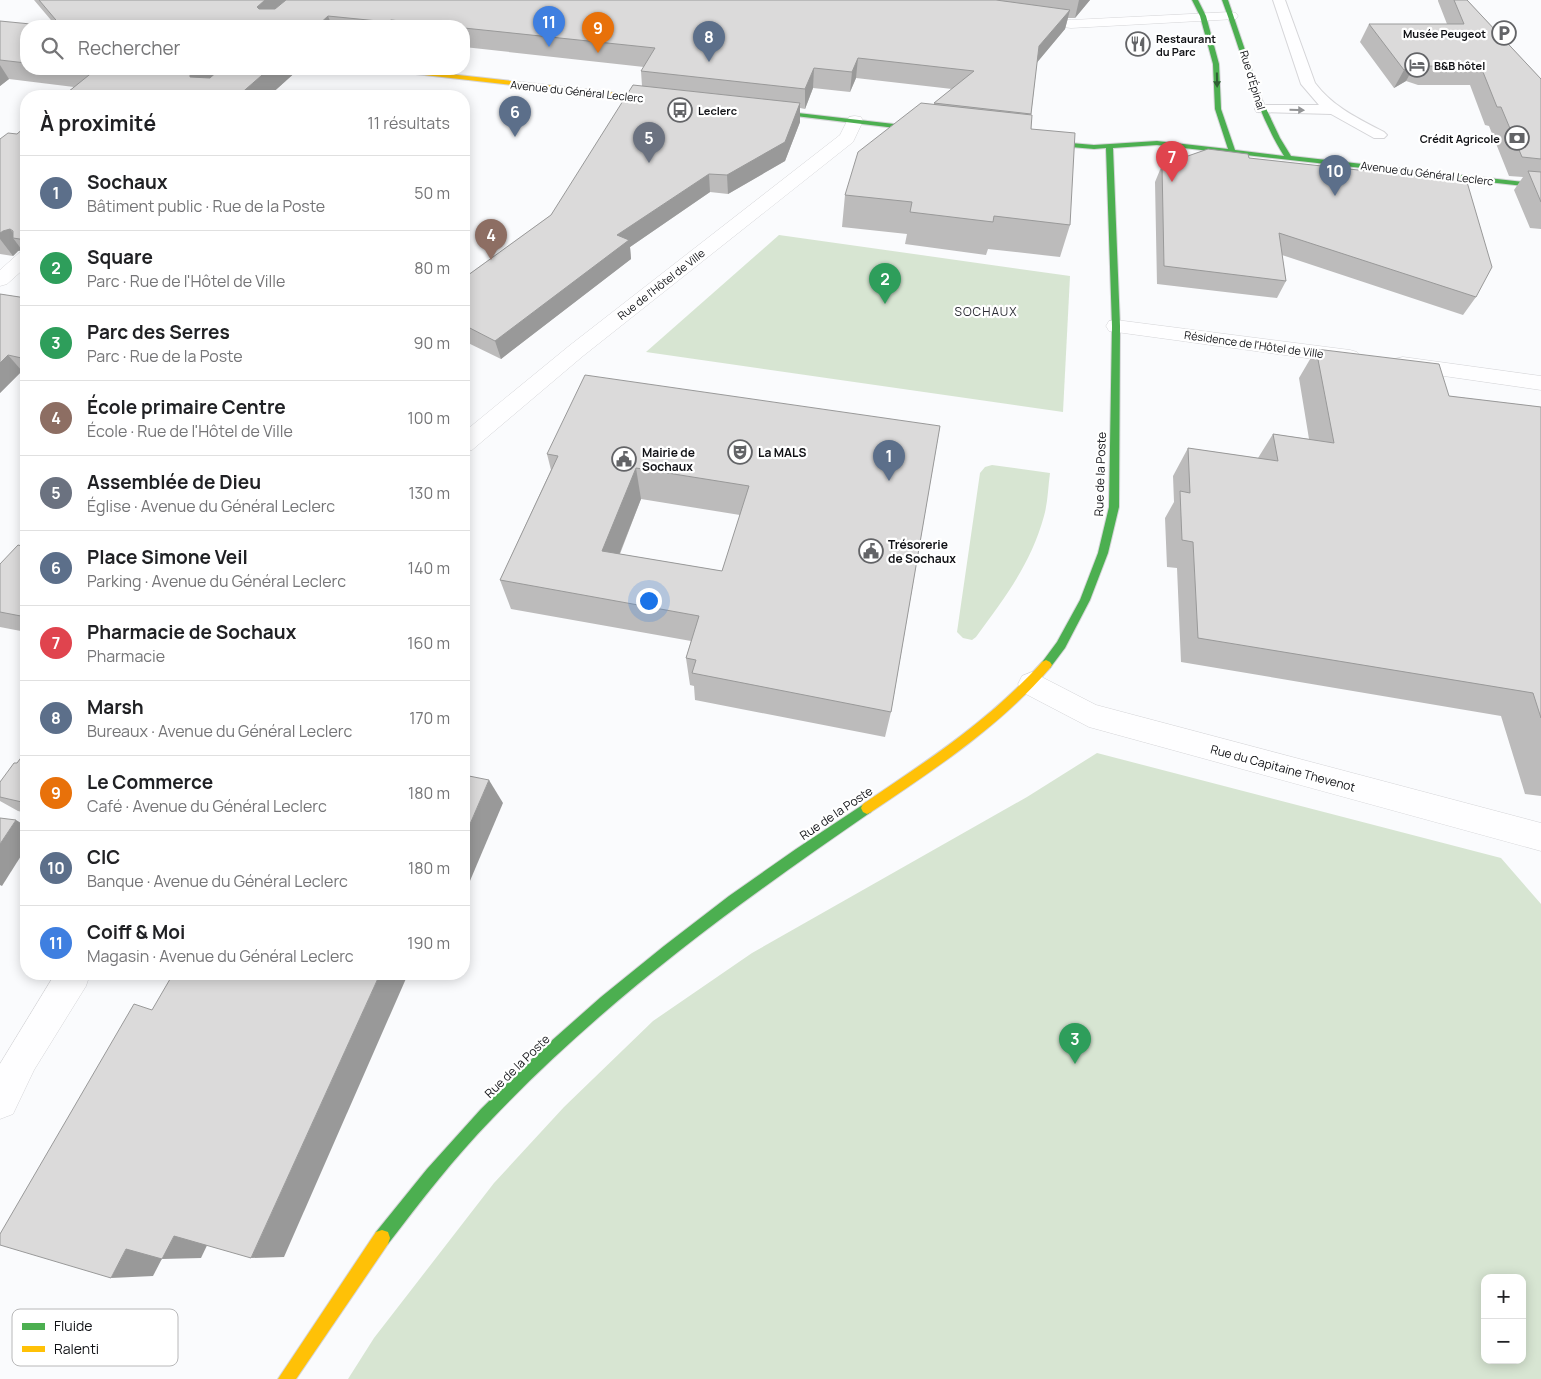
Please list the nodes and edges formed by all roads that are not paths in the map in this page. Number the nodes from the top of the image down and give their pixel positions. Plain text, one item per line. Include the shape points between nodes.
1 (1195, 0) edge
2 (1225, 0) edge
3 (1279, 0) edge
4 (1203, 16) junction
5 (1231, 16) junction
6 (1019, 18) edge
7 (443, 75) edge
8 (675, 101) edge
9 (1262, 109) junction
10 (756, 110) edge
11 (1332, 110) junction
12 (854, 121) junction
13 (942, 131) edge
14 (1379, 135) dead end
15 (1028, 141) edge
16 (1109, 146) junction
17 (1232, 152) junction
18 (1288, 156) junction
19 (1541, 186) edge
20 (20, 262) edge
21 (0, 280) edge
22 (1116, 326) junction
23 (1541, 383) edge
24 (470, 439) edge
25 (1032, 684) junction
26 (1541, 837) edge
27 (70, 980) edge
28 (0, 1101) edge
29 (286, 1379) edge

1 - 4 street
2 - 5 street, Rue d'Épinal
3 - 11 lane via 1308,84
4 - 5 street
4 - 6 street via 1071,24
4 -> 17 street via 1216,64 1218,109
5 - 9 street, Rue d'Épinal
7 - 8 street, Avenue du Général Leclerc
9 -> 11 lane
9 - 18 street, Rue d'Épinal via 1271,133
10 - 12 street
11 - 14 lane
12 - 13 street
12 - 24 street, Rue de l'Hôtel de Ville via 847,138 576,351
15 - 16 street, Avenue du Général Leclerc via 1083,147
16 - 17 street, Avenue du Général Leclerc via 1157,143
16 - 22 street, Rue de la Poste
17 - 18 street, Avenue du Général Leclerc
18 - 19 street, Avenue du Général Leclerc
20 - 21 street
22 - 23 street, Résidence de l'Hôtel de Ville
22 - 25 street, Rue de la Poste via 1114,507 1110,534 1088,591 1062,641
25 - 26 street, Rue du Capitaine Thevenot via 1089,715
25 - 29 street, Rue de la Poste via 965,742 754,885 651,965 560,1043 503,1097 389,1228
27 - 28 street via 22,1058

